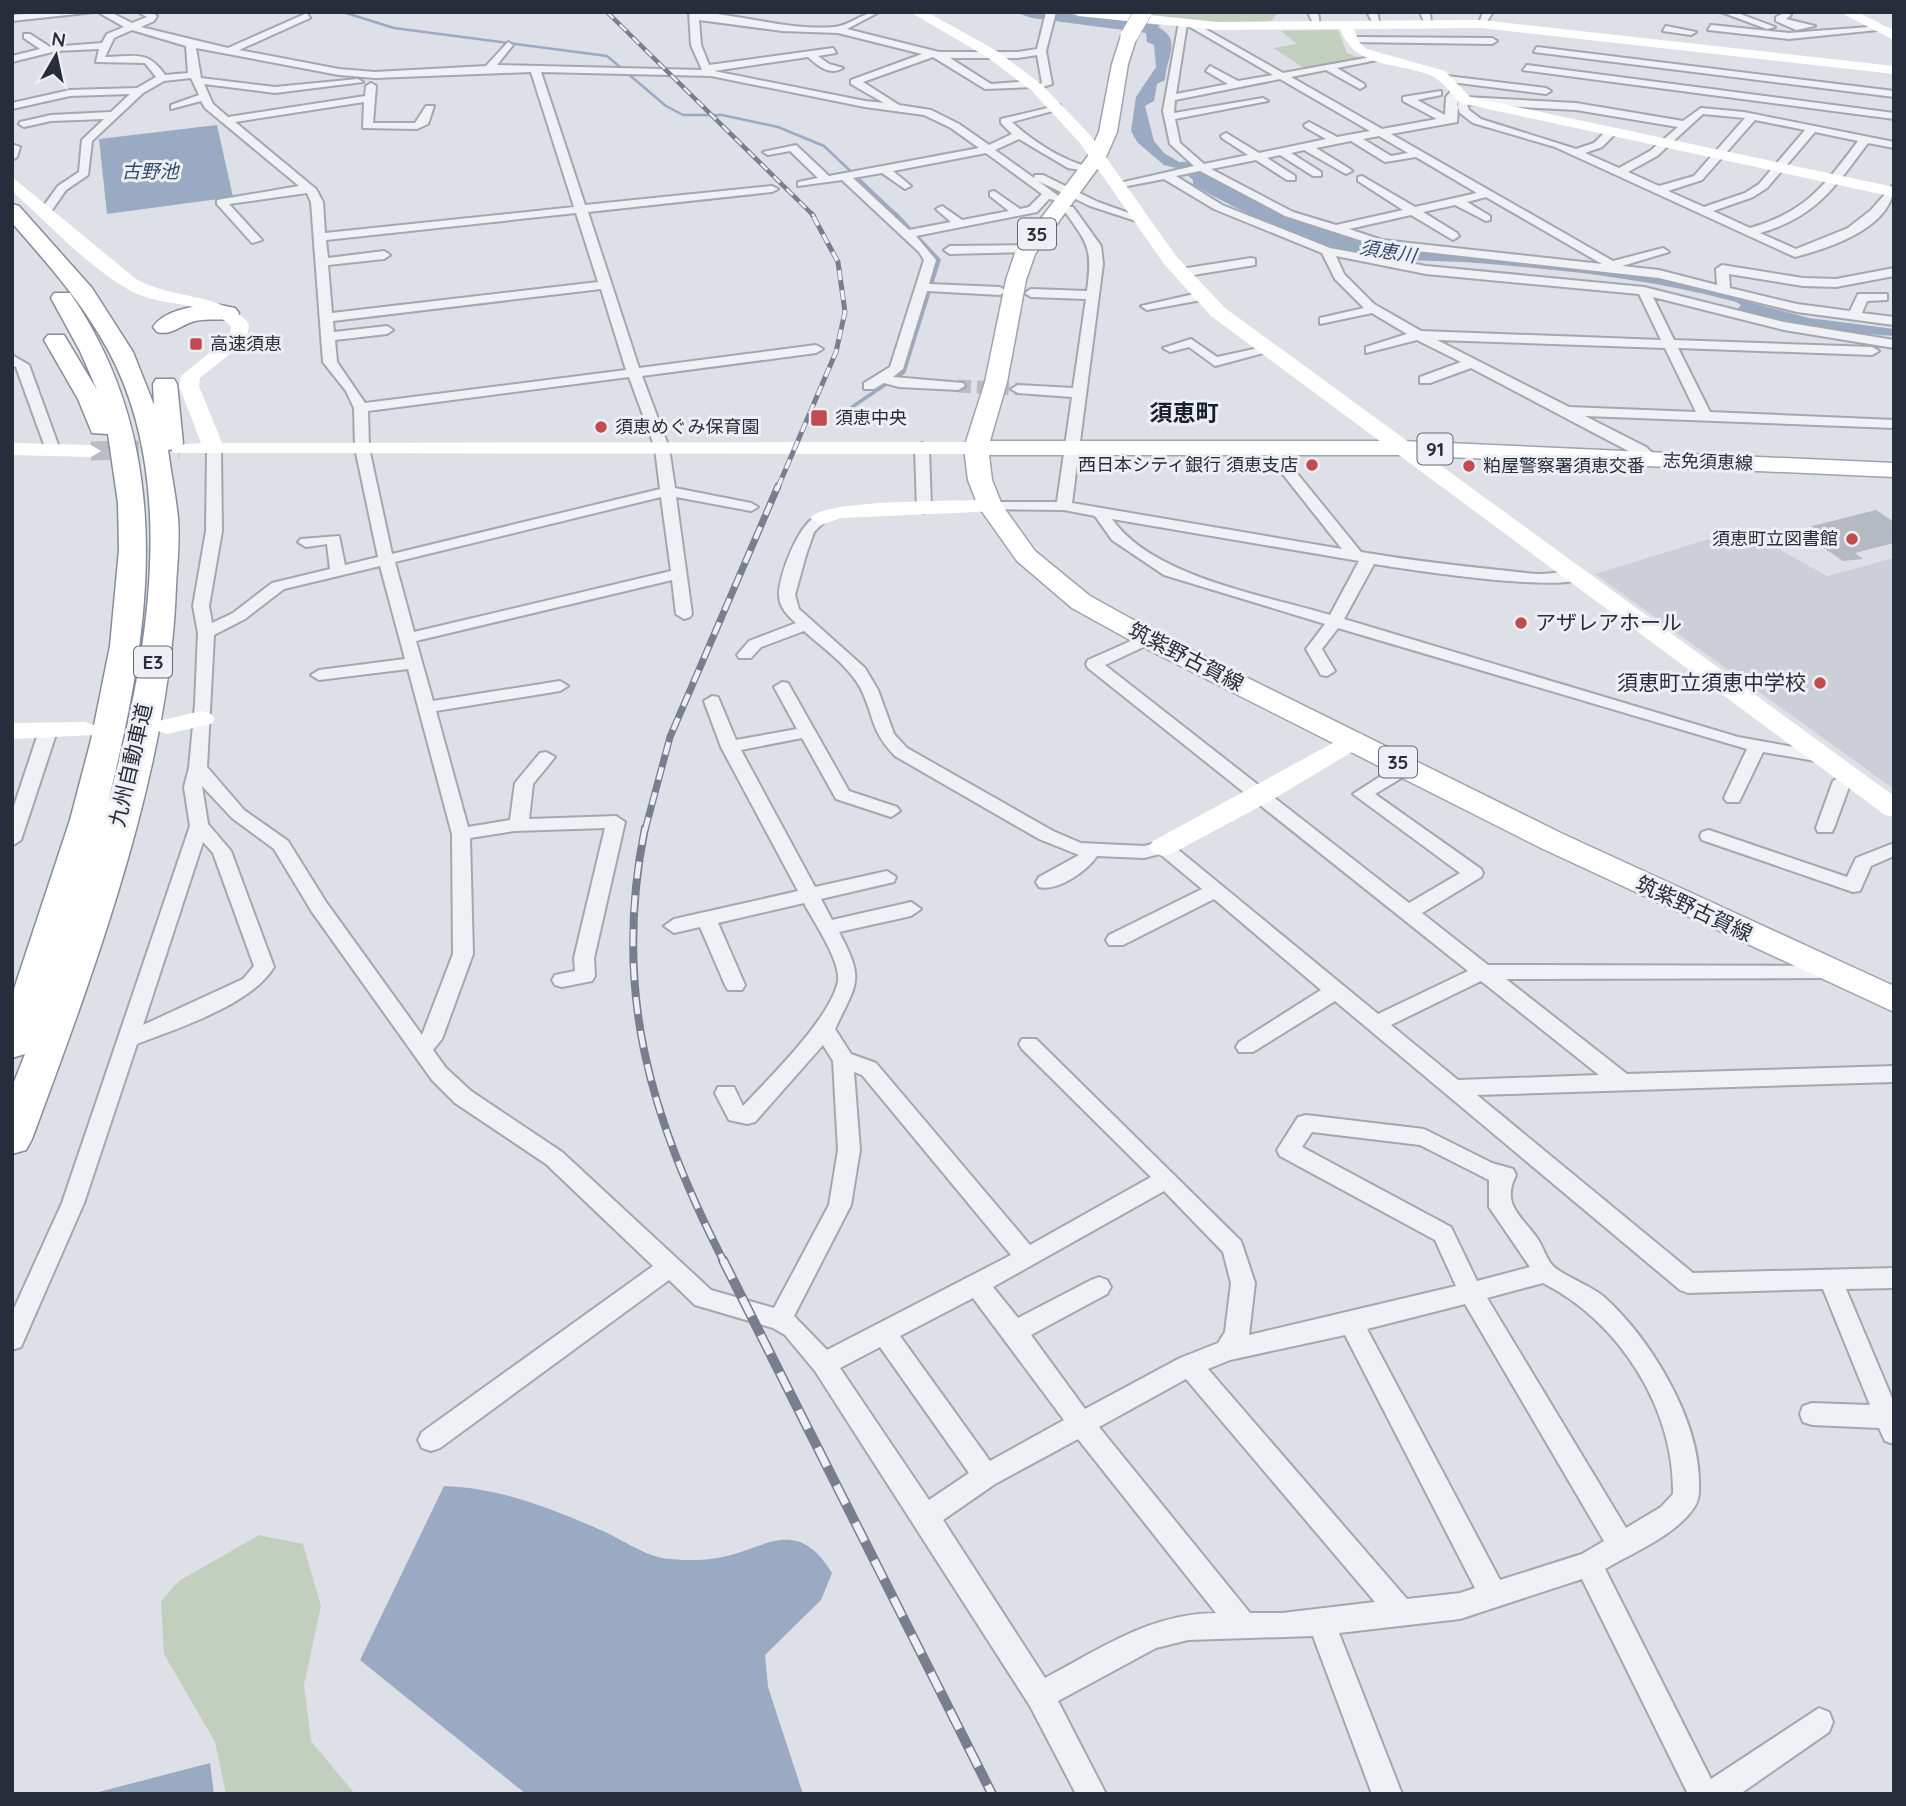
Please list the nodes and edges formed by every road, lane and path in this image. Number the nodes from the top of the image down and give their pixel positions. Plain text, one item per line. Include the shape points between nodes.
1 (91, 12) edge
2 (102, 12) edge
3 (142, 12) edge
4 (875, 12) edge
5 (917, 12) edge
6 (1079, 12) edge
7 (1143, 12) edge
8 (1725, 12) edge
9 (1846, 12) edge
10 (68, 13) edge
11 (694, 15) edge
12 (1786, 15) dead end
13 (307, 16) dead end
14 (1049, 17) edge
15 (1375, 17) edge
16 (1427, 17) edge
17 (12, 18) edge
18 (1315, 18) edge
19 (1485, 18) edge
20 (1867, 21) junction
21 (1345, 24) junction
22 (1187, 25) junction
23 (130, 26) junction
24 (778, 27) junction
25 (1711, 28) dead end
26 (1666, 29) dead end
27 (838, 30) junction
28 (1889, 32) edge
29 (760, 34) dead end
30 (1546, 34) junction
31 (1810, 35) junction
32 (27, 36) dead end
33 (1684, 36) junction
34 (1424, 39) junction
35 (1352, 40) junction
36 (191, 44) junction
37 (508, 45) dead end
38 (106, 46) junction
39 (48, 50) junction
40 (1417, 50) dead end
41 (1475, 50) dead end
42 (1537, 50) junction
43 (229, 51) junction
44 (833, 51) dead end
45 (1041, 51) junction
46 (935, 54) junction
47 (992, 54) junction
48 (811, 55) junction
49 (1379, 57) junction
50 (1709, 58) junction
51 (12, 59) edge
52 (490, 68) junction
53 (535, 68) junction
54 (838, 68) dead end
55 (1329, 68) junction
56 (1527, 68) junction
57 (1210, 69) dead end
58 (1894, 70) edge
59 (708, 71) junction
60 (1707, 71) junction
61 (1850, 75) junction
62 (1283, 76) junction
63 (195, 77) junction
64 (162, 78) junction
65 (373, 78) junction
66 (1447, 79) junction
67 (1894, 80) edge
68 (1236, 85) junction
69 (1035, 86) junction
70 (1360, 86) dead end
71 (1516, 87) junction
72 (1850, 88) junction
73 (1607, 89) junction
74 (1702, 90) junction
75 (12, 92) edge
76 (139, 92) junction
77 (1437, 93) dead end
78 (1894, 94) edge
79 (202, 97) junction
80 (1460, 97) junction
81 (370, 98) junction
82 (1169, 98) junction
83 (27, 101) junction
84 (1263, 101) junction
85 (12, 106) edge
86 (175, 107) dead end
87 (896, 107) junction
88 (430, 108) dead end
89 (1274, 108) dead end
90 (1849, 109) junction
91 (292, 110) junction
92 (1060, 112) junction
93 (113, 115) junction
94 (1894, 116) edge
95 (1110, 117) junction
96 (1170, 117) junction
97 (1752, 117) junction
98 (226, 120) junction
99 (1448, 121) junction
100 (24, 124) dead end
101 (296, 124) dead end
102 (1685, 124) junction
103 (1309, 125) dead end
104 (1812, 129) junction
105 (1381, 132) junction
106 (1611, 132) junction
107 (1019, 135) junction
108 (1226, 135) dead end
109 (1353, 137) junction
110 (1865, 139) junction
111 (1335, 141) junction
112 (1669, 144) junction
113 (1894, 145) edge
114 (1307, 147) junction
115 (987, 150) junction
116 (1281, 151) junction
117 (768, 152) dead end
118 (1575, 153) junction
119 (1416, 154) junction
120 (1721, 155) junction
121 (1257, 156) junction
122 (923, 162) junction
123 (1006, 162) junction
124 (1093, 163) junction
125 (1778, 167) junction
126 (1201, 168) junction
127 (885, 169) junction
128 (1346, 171) dead end
129 (1619, 172) junction
130 (1317, 174) dead end
131 (938, 175) dead end
132 (1170, 175) junction
133 (845, 177) junction
134 (1291, 178) dead end
135 (1362, 179) dead end
136 (1835, 179) junction
137 (827, 180) junction
138 (12, 182) edge
139 (802, 184) dead end
140 (1117, 185) junction
141 (905, 186) dead end
142 (309, 188) junction
143 (772, 189) dead end
144 (1659, 190) junction
145 (1893, 190) edge
146 (994, 194) dead end
147 (1486, 194) junction
148 (1061, 199) junction
149 (1457, 201) junction
150 (12, 202) edge
151 (942, 209) dead end
152 (12, 210) edge
153 (581, 210) junction
154 (46, 211) junction
155 (1412, 211) junction
156 (1703, 211) junction
157 (1018, 213) junction
158 (1486, 218) dead end
159 (1142, 220) junction
160 (960, 224) junction
161 (1331, 229) junction
162 (1749, 232) junction
163 (907, 234) junction
164 (1453, 236) dead end
165 (321, 237) junction
166 (256, 240) dead end
167 (12, 241) edge
168 (1028, 248) junction
169 (950, 250) dead end
170 (1327, 251) junction
171 (1663, 253) dead end
172 (384, 254) dead end
173 (323, 262) junction
174 (1251, 262) dead end
175 (1614, 266) junction
176 (1894, 272) edge
177 (1181, 273) junction
178 (607, 285) junction
179 (923, 287) junction
180 (1724, 290) junction
181 (1000, 291) dead end
182 (1644, 291) junction
183 (1031, 293) dead end
184 (1093, 295) junction
185 (117, 296) dead end
186 (1203, 296) junction
187 (1882, 297) dead end
188 (1147, 306) dead end
189 (216, 308) junction
190 (1374, 309) junction
191 (1855, 316) junction
192 (326, 318) junction
193 (165, 321) dead end
194 (1325, 321) dead end
195 (1894, 321) edge
196 (387, 330) dead end
197 (1418, 335) junction
198 (328, 337) junction
199 (56, 340) dead end
200 (1670, 343) junction
201 (1894, 344) edge
202 (1170, 348) dead end
203 (816, 349) dead end
204 (1268, 350) junction
205 (1371, 350) dead end
206 (1894, 352) edge
207 (12, 359) edge
208 (1472, 363) junction
209 (634, 373) junction
210 (883, 378) junction
211 (1425, 380) dead end
212 (165, 384) dead end
213 (869, 386) dead end
214 (958, 386) tunnel mouth
215 (1018, 389) tunnel mouth
216 (1081, 393) junction
217 (360, 408) junction
218 (1562, 411) junction
219 (1705, 416) junction
220 (1894, 424) edge
221 (922, 447) junction
222 (976, 447) junction
223 (362, 448) junction
224 (662, 448) junction
225 (1269, 448) junction
226 (1402, 448) junction
227 (12, 449) edge
228 (181, 449) tunnel mouth
229 (214, 449) junction
230 (1073, 449) junction
231 (53, 450) junction
232 (91, 451) tunnel mouth
233 (1653, 460) junction
234 (1893, 471) edge
235 (669, 491) junction
236 (990, 506) junction
237 (1064, 506) junction
238 (751, 507) dead end
239 (924, 509) junction
240 (1101, 514) junction
241 (821, 518) joint
242 (306, 542) dead end
243 (1362, 557) junction
244 (386, 559) junction
245 (164, 570) junction
246 (338, 570) junction
247 (680, 574) junction
248 (1576, 577) junction
249 (132, 599) junction
250 (684, 614) dead end
251 (1335, 621) junction
252 (805, 625) junction
253 (206, 633) junction
254 (408, 638) junction
255 (1148, 639) junction
256 (746, 655) dead end
257 (415, 663) junction
258 (1327, 671) dead end
259 (319, 675) dead end
260 (560, 686) dead end
261 (782, 687) dead end
262 (712, 701) dead end
263 (426, 707) junction
264 (202, 719) junction
265 (167, 726) dead end
266 (85, 730) dead end
267 (12, 731) edge
268 (48, 731) junction
269 (807, 732) junction
270 (1353, 740) junction
271 (1757, 746) junction
272 (730, 747) junction
273 (546, 757) dead end
274 (1821, 757) junction
275 (1407, 766) junction
276 (198, 768) junction
277 (1850, 778) junction
278 (1261, 795) junction
279 (1733, 798) dead end
280 (1894, 809) edge
281 (891, 811) dead end
282 (519, 825) junction
283 (199, 826) junction
284 (1825, 828) dead end
285 (461, 834) junction
286 (1709, 836) dead end
287 (12, 840) edge
288 (1163, 847) junction
289 (1894, 849) edge
290 (1092, 850) junction
291 (887, 877) dead end
292 (1046, 883) dead end
293 (1216, 890) junction
294 (809, 894) junction
295 (911, 909) dead end
296 (1408, 913) junction
297 (706, 918) junction
298 (674, 926) dead end
299 (827, 928) junction
300 (1116, 940) dead end
301 (1825, 971) junction
302 (1483, 972) junction
303 (562, 980) dead end
304 (734, 985) dead end
305 (1336, 990) junction
306 (1894, 1000) edge
307 (1375, 1024) junction
308 (824, 1030) junction
309 (130, 1038) junction
310 (12, 1044) edge
311 (1029, 1044) dead end
312 (422, 1047) junction
313 (1246, 1047) dead end
314 (844, 1060) junction
315 (1894, 1074) edge
316 (1622, 1082) junction
317 (1451, 1088) junction
318 (726, 1093) dead end
319 (12, 1139) edge
320 (1532, 1154) junction
321 (1505, 1175) junction
322 (1165, 1180) junction
323 (1027, 1258) junction
324 (670, 1267) junction
325 (1545, 1273) junction
326 (1894, 1278) edge
327 (1830, 1279) junction
328 (976, 1284) junction
329 (1099, 1287) dead end
330 (1472, 1293) junction
331 (780, 1320) junction
332 (1350, 1323) junction
333 (1015, 1332) junction
334 (884, 1333) junction
335 (12, 1340) edge
336 (1227, 1350) junction
337 (824, 1364) junction
338 (1189, 1365) junction
339 (1812, 1414) dead end
340 (1892, 1422) edge
341 (1083, 1426) junction
342 (431, 1440) dead end
343 (986, 1476) junction
344 (926, 1517) junction
345 (1622, 1546) junction
346 (1589, 1564) junction
347 (1493, 1595) junction
348 (1401, 1612) junction
349 (1321, 1621) junction
350 (1242, 1625) junction
351 (1040, 1696) junction
352 (1819, 1722) dead end
353 (1091, 1794) edge
354 (1387, 1794) edge
355 (1703, 1794) edge
356 (1714, 1794) edge

1 - 10 street
2 - 23 street
3 - 23 street via 151,19
4 - 27 street
5 - 47 street
6 - 22 street
7 - 95 main road, 筑紫野古賀線 / 35, bridge via 1129,36
8 - 31 street via 1784,33
9 - 20 street
10 - 17 street
11 - 24 street
11 - 59 street via 695,43
12 - 20 street via 1779,19 1796,27
13 - 43 street
14 - 45 street
15 - 16 street
15 - 21 street
16 - 19 street
18 - 21 street
18 - 22 street
19 - 30 street
20 - 28 street
21 - 35 street
22 - 62 street
22 - 82 street
23 - 36 street
23 - 38 street via 110,36
24 - 27 street
24 - 29 street
25 - 31 street
26 - 33 street
27 - 46 street
28 - 31 street
30 - 33 street
30 - 42 street
30 - 50 street
32 - 39 street
33 - 58 street
34 - 35 street
34 - 40 street
34 - 41 street via 1486,40
35 - 49 street via 1362,52
36 - 43 street
36 - 63 street
37 - 52 street
38 - 39 street
38 - 64 street via 99,60 146,60
39 - 51 street
42 - 56 street
42 - 60 street
43 - 65 street
44 - 48 street
45 - 47 street
45 - 69 street via 1047,84
46 - 47 street
46 - 69 street via 989,87
46 - 87 street via 855,82
47 - 69 street
48 - 54 street via 826,67
48 - 59 street
49 - 55 street
49 - 66 street via 1423,67
50 - 60 street
50 - 61 street
52 - 53 street
52 - 65 street
53 - 59 street
53 - 153 street
55 - 62 street
55 - 70 street
56 - 71 street
56 - 73 street
57 - 68 street
59 - 87 street
60 - 72 street
60 - 74 street
61 - 67 street
61 - 72 street
62 - 68 street
62 - 105 street
63 - 64 street
63 - 65 street via 275,90
63 - 79 street
64 - 76 street
65 - 81 street
66 - 71 street
66 - 80 street
68 - 82 street
68 - 84 street
69 - 92 street
71 - 73 street
72 - 78 street
72 - 90 street
73 - 74 street
74 - 90 street
75 - 83 street
76 - 83 street via 81,92
76 - 93 street
77 - 99 street via 1407,99
79 - 86 street
79 - 98 street
80 - 99 street via 1451,97 1453,120
80 - 102 street via 1620,110
80 - 106 street
80 - 118 street via 1464,111 1477,121
81 - 88 street via 367,126 417,126
81 - 91 street
82 - 96 street
83 - 85 street
84 - 89 street
84 - 96 street
87 - 115 street via 944,118
90 - 94 street
91 - 98 street
91 - 101 street
92 - 95 street via 1091,120
92 - 107 street via 1005,121
92 - 124 street
93 - 100 street
93 - 154 street via 88,140 83,173 62,188
95 - 124 main road, 筑紫野古賀線 / 35
96 - 126 street via 1175,145
97 - 102 street via 1701,111
97 - 104 street
97 - 120 street
98 - 142 street
99 - 105 street
102 - 112 street
103 - 111 street
104 - 110 street
104 - 125 street
105 - 109 street
105 - 119 street
106 - 112 street
106 - 118 street via 1598,145
107 - 115 street
107 - 124 street via 1072,166
108 - 121 street
109 - 111 street
109 - 119 street via 1389,160
110 - 113 street
110 - 136 street
111 - 114 street
112 - 120 street
112 - 129 street via 1637,167
114 - 116 street
114 - 128 street
115 - 122 street
115 - 123 street
116 - 121 street
116 - 130 street
117 - 137 street via 792,147
118 - 129 street
119 - 147 street
120 - 125 street
120 - 144 street via 1698,178
121 - 126 street
121 - 134 street
122 - 127 street
122 - 131 street
123 - 148 street
123 - 148 street
124 - 140 street
124 - 148 main road, 筑紫野古賀線 / 35
125 - 136 street
125 - 156 street via 1749,195
126 - 132 street
126 - 161 street via 1289,214
127 - 133 street
127 - 141 street
129 - 144 street
132 - 140 street
132 - 170 street via 1218,207
133 - 137 street
133 - 163 street
135 - 155 street
136 - 145 street
136 - 162 street via 1809,209
137 - 139 street
138 - 154 street
140 - 159 street
142 - 165 street via 317,202
142 - 166 street via 221,202
143 - 153 street
144 - 156 street
145 - 162 street via 1860,228 1796,253
146 - 157 street
147 - 149 street
147 - 175 street
148 - 157 street
148 - 159 street
148 - 168 main road, 筑紫野古賀線 / 35
148 - 184 street via 1095,246
149 - 155 street
149 - 158 street
150 - 185 highway via 61,241
151 - 160 street
152 - 245 highway, 九州自動車道 / E3 via 88,297 132,375 152,431 162,485
153 - 165 street
153 - 178 street
154 - 189 street via 138,288
155 - 161 street
155 - 164 street
156 - 162 street
157 - 160 street
159 - 177 street
160 - 163 street
161 - 175 street via 1381,243
163 - 179 street via 929,255
165 - 173 street
167 - 249 highway, 九州自動車道 / E3 via 59,294 81,329 115,406 133,513
168 - 169 street
168 - 222 main road, 筑紫野古賀線 / 35 via 1016,280 996,382
170 - 182 street via 1426,270
170 - 190 street via 1339,276
171 - 175 street
172 - 173 street
173 - 192 street
174 - 177 street
175 - 180 street
176 - 180 street via 1825,282 1722,270
177 - 186 street
178 - 192 street
178 - 209 street
179 - 181 street
179 - 210 street via 896,369
180 - 191 street
182 - 200 street
182 - 201 street via 1784,326
183 - 184 street
184 - 216 street
186 - 188 street
186 - 204 street
187 - 191 street via 1863,297
189 - 193 highway
189 - 229 street via 240,326 239,337 199,367 189,386
190 - 194 street
190 - 197 street
191 - 195 street
192 - 198 street
196 - 198 street
197 - 200 street
197 - 205 street
197 - 208 street
198 - 217 street via 330,362
199 - 249 highway via 90,400 125,504
200 - 206 street
200 - 219 street
202 - 204 street via 1191,343 1215,362
203 - 209 street
204 - 226 street
207 - 231 street via 22,365
208 - 211 street
208 - 218 street
209 - 217 street
209 - 224 street
210 - 213 street
210 - 214 street
212 - 245 highway via 174,494
215 - 216 street
216 - 230 street
217 - 223 street
218 - 219 street
218 - 233 street
219 - 220 street
221 - 222 street
221 - 224 street
221 - 239 street
222 - 230 main road, 志免須恵線 / 91
222 - 236 main road, 筑紫野古賀線 / 35 via 980,480
223 - 224 street
223 - 229 street
223 - 244 street
224 - 235 street
225 - 226 main road, 志免須恵線 / 91
225 - 230 main road, 志免須恵線 / 91
225 - 243 street
226 - 233 main road, 志免須恵線 / 91
226 - 248 street
227 - 231 street
228 - 229 street
229 - 253 street via 214,531 201,606
230 - 237 street
231 - 232 street
233 - 234 main road, 志免須恵線 / 91
235 - 238 street
235 - 244 street
235 - 247 street
236 - 237 street
236 - 239 street
236 - 255 main road, 筑紫野古賀線 / 35 via 1026,556 1048,576 1081,602
237 - 240 street
239 - 241 street via 839,512
240 - 243 street
240 - 251 street via 1117,537 1170,572
241 - 252 street via 807,530 787,596 792,611
242 - 246 street via 334,539
243 - 248 street via 1543,579
243 - 251 street
244 - 246 street
244 - 254 street
245 - 319 highway, 九州自動車道 / E3 via 160,627 142,736 60,1013
246 - 253 street via 278,586 239,616
247 - 250 street
247 - 254 street
248 - 274 street
249 - 310 highway, 九州自動車道 / E3 via 108,736 74,869
251 - 258 street via 1314,649
251 - 271 street
252 - 256 street via 755,645
252 - 290 street via 859,672 886,736 901,752 1045,835
253 - 264 street
254 - 257 street
255 - 270 main road, 筑紫野古賀線 / 35
255 - 278 street via 1094,664
257 - 259 street
257 - 263 street
260 - 263 street
261 - 269 street
262 - 272 street
263 - 285 street
264 - 265 street
264 - 276 street
266 - 268 street
267 - 268 street
268 - 287 street
269 - 272 street
269 - 281 street via 842,795
270 - 275 main road, 筑紫野古賀線 / 35
270 - 278 street
271 - 274 street
271 - 279 street
272 - 294 street
273 - 282 street via 524,783
274 - 277 street
275 - 296 street via 1362,794 1474,873
275 - 301 main road, 筑紫野古賀線 / 35
276 - 283 street via 192,787
276 - 312 street via 239,814 281,845 318,907
277 - 280 street
277 - 284 street via 1842,781
278 - 288 street
278 - 296 street
282 - 285 street
282 - 303 street via 616,822 584,958 585,976
283 - 309 street
283 - 309 street via 222,852 264,967 250,984
285 - 312 street via 463,954 432,1039
286 - 289 street via 1853,886 1863,862
288 - 290 street via 1144,852
288 - 293 street
290 - 292 street via 1083,863
291 - 294 street
293 - 300 street
293 - 305 street
294 - 297 street
294 - 299 street
295 - 299 street
296 - 302 street
297 - 298 street
297 - 304 street
299 - 308 street via 844,960 848,981
301 - 302 street
301 - 306 main road, 筑紫野古賀線 / 35
302 - 307 street
302 - 316 street
305 - 307 street
305 - 313 street
307 - 317 street
308 - 314 street
308 - 318 street via 747,1116 737,1114
309 - 335 street via 73,1203
311 - 322 street
312 - 324 street via 439,1074 463,1097 554,1158
314 - 323 street via 869,1069
314 - 331 street via 849,1150 840,1205
315 - 316 street
316 - 317 street
317 - 320 street
320 - 321 street
320 - 327 street via 1688,1283
321 - 325 street via 1499,1185 1500,1207
321 - 330 street via 1411,1135 1306,1123 1288,1150 1443,1234
322 - 323 street
322 - 336 street via 1233,1248 1243,1283 1237,1334
323 - 328 street
324 - 331 street via 702,1298
324 - 342 street
325 - 330 street
325 - 345 street via 1563,1280 1621,1327 1660,1391 1684,1456 1686,1498 1670,1516
326 - 327 street
327 - 340 street
328 - 333 street
328 - 334 street
329 - 333 street
330 - 332 street
330 - 345 street
331 - 337 street via 793,1328
332 - 336 street
332 - 347 street
333 - 341 street
334 - 337 street
334 - 343 street
336 - 338 street
337 - 344 street
338 - 341 street
338 - 348 street
339 - 340 street
341 - 343 street
341 - 350 street
343 - 344 street
344 - 351 street
345 - 346 street
346 - 347 street
346 - 355 street
347 - 348 street via 1460,1606
348 - 349 street
349 - 350 street
349 - 354 street
350 - 351 street via 1188,1627 1152,1636
351 - 353 street
352 - 356 street

